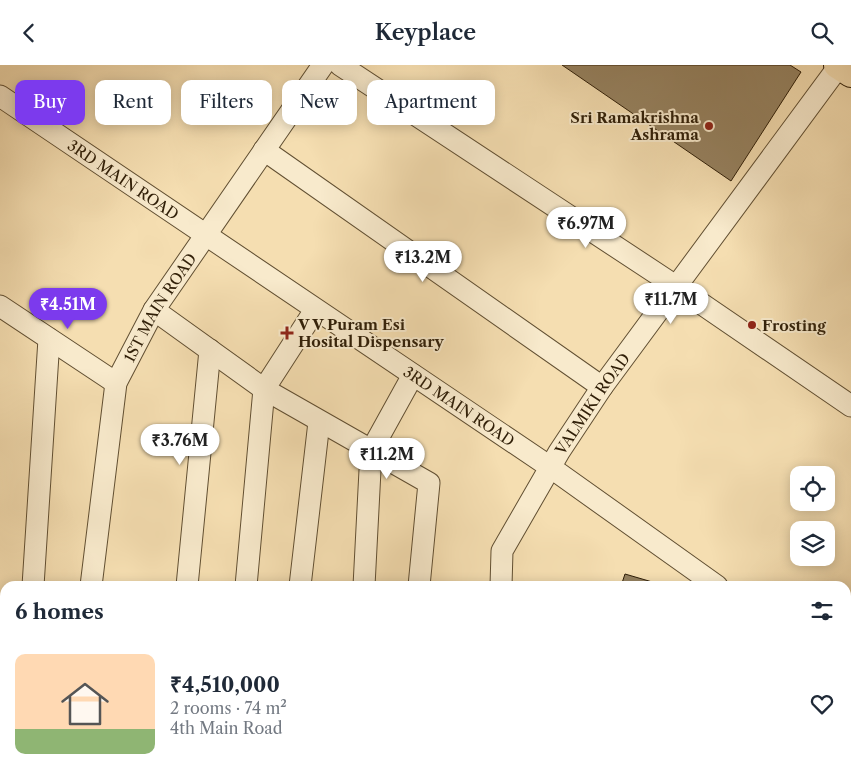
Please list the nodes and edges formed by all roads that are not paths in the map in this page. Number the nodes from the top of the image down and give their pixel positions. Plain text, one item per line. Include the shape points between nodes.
1 (323, 65) edge
2 (340, 65) edge
3 (842, 68) edge
4 (0, 95) edge
5 (264, 150) junction
6 (205, 236) junction
7 (677, 287) junction
8 (0, 306) edge
9 (154, 310) junction
10 (315, 310) junction
11 (49, 339) junction
12 (210, 350) junction
13 (413, 375) junction
14 (116, 383) junction
15 (602, 387) junction
16 (264, 389) junction
17 (851, 406) edge
18 (319, 422) junction
19 (371, 451) junction
20 (550, 467) junction
21 (33, 581) edge
22 (92, 581) edge
23 (187, 581) edge
24 (246, 581) edge
25 (301, 581) edge
26 (364, 581) edge
27 (419, 581) edge
28 (501, 581) edge
29 (710, 581) edge

1 - 5 street, 1ST MAIN ROAD
2 - 7 street
3 - 7 street, VALMIKI ROAD
4 - 6 street, 3RD MAIN ROAD
5 - 6 street, 1ST MAIN ROAD
5 - 15 street
6 - 9 street, 1ST MAIN ROAD
6 - 10 street, 3RD MAIN ROAD
7 - 15 street, VALMIKI ROAD
7 - 17 street
8 - 11 street
9 - 12 street
9 - 14 street, 1ST MAIN ROAD
10 - 13 street, 3RD MAIN ROAD
10 - 16 street
11 - 14 street
11 - 21 street
12 - 16 street
12 - 23 street
13 - 19 street
13 - 20 street, 3RD MAIN ROAD
14 - 22 street, 1ST MAIN ROAD
15 - 20 street, VALMIKI ROAD
16 - 18 street
16 - 24 street
18 - 19 street
18 - 25 street
19 - 26 street
19 - 27 street via 429,483
20 - 28 street, VALMIKI ROAD via 502,551
20 - 29 street, 3RD MAIN ROAD

